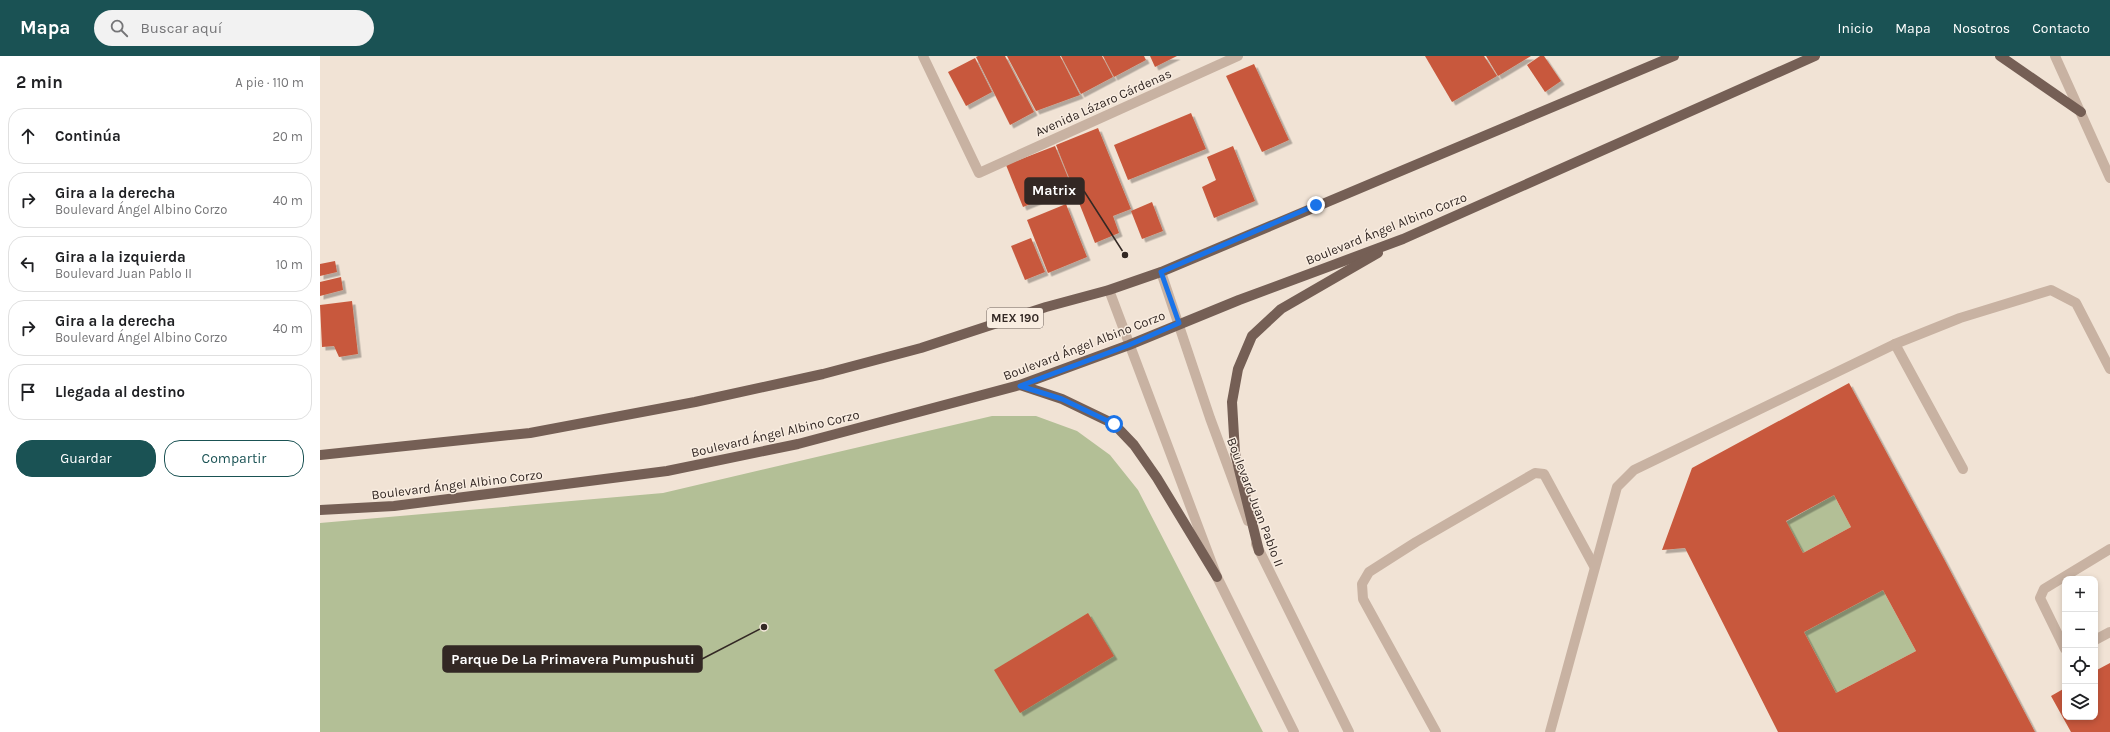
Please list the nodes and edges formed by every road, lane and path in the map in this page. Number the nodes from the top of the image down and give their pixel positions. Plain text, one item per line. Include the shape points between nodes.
1 (923, 56) edge
2 (1238, 56) edge
3 (1674, 56) edge
4 (1815, 56) edge
5 (2000, 56) edge
6 (2055, 56) edge
7 (2081, 112) junction
8 (2110, 178) edge
9 (1403, 239) junction
10 (1161, 272) junction
11 (1109, 290) junction
12 (1179, 323) junction
13 (1895, 344) junction
14 (1129, 345) junction
15 (2110, 368) edge
16 (1020, 386) junction
17 (320, 455) edge
18 (1963, 469) dead end
19 (320, 510) edge
20 (2110, 549) edge
21 (1259, 551) junction
22 (1594, 566) junction
23 (1218, 577) junction
24 (2110, 632) edge
25 (2098, 638) edge
26 (2065, 648) edge
27 (1294, 732) edge
28 (1349, 732) edge
29 (1436, 732) edge
30 (1550, 732) edge

1 - 2 street, Avenida Lázaro Cárdenas via 979,172
3 - 10 main road, MEX 190
4 - 9 main road, Boulevard Ángel Albino Corzo
5 - 7 main road
6 - 7 street
7 - 8 street
9 - 12 main road, Boulevard Ángel Albino Corzo
9 - 21 main road via 1281,309 1252,336 1238,369 1232,402 1235,453
10 - 11 main road, MEX 190
10 - 12 street, Boulevard Juan Pablo II
11 - 14 street
11 - 17 main road, MEX 190 via 906,352 823,374 695,402 530,433
12 - 14 main road, Boulevard Ángel Albino Corzo
12 - 21 street, Boulevard Juan Pablo II via 1210,418
13 - 15 street via 1960,318 2051,290 2076,303
13 - 18 street
13 - 22 street via 1634,470 1617,487
14 - 16 main road, Boulevard Ángel Albino Corzo
14 - 23 street
16 - 19 main road, Boulevard Ángel Albino Corzo via 798,444 666,470 394,506
16 - 23 main road via 1062,399 1114,424 1134,445 1157,478
20 - 26 street via 2044,589 2040,598
21 - 28 street, Boulevard Juan Pablo II
22 - 29 street via 1544,474 1535,473 1369,572 1362,584 1364,599
22 - 30 street
23 - 27 street
24 - 25 street

